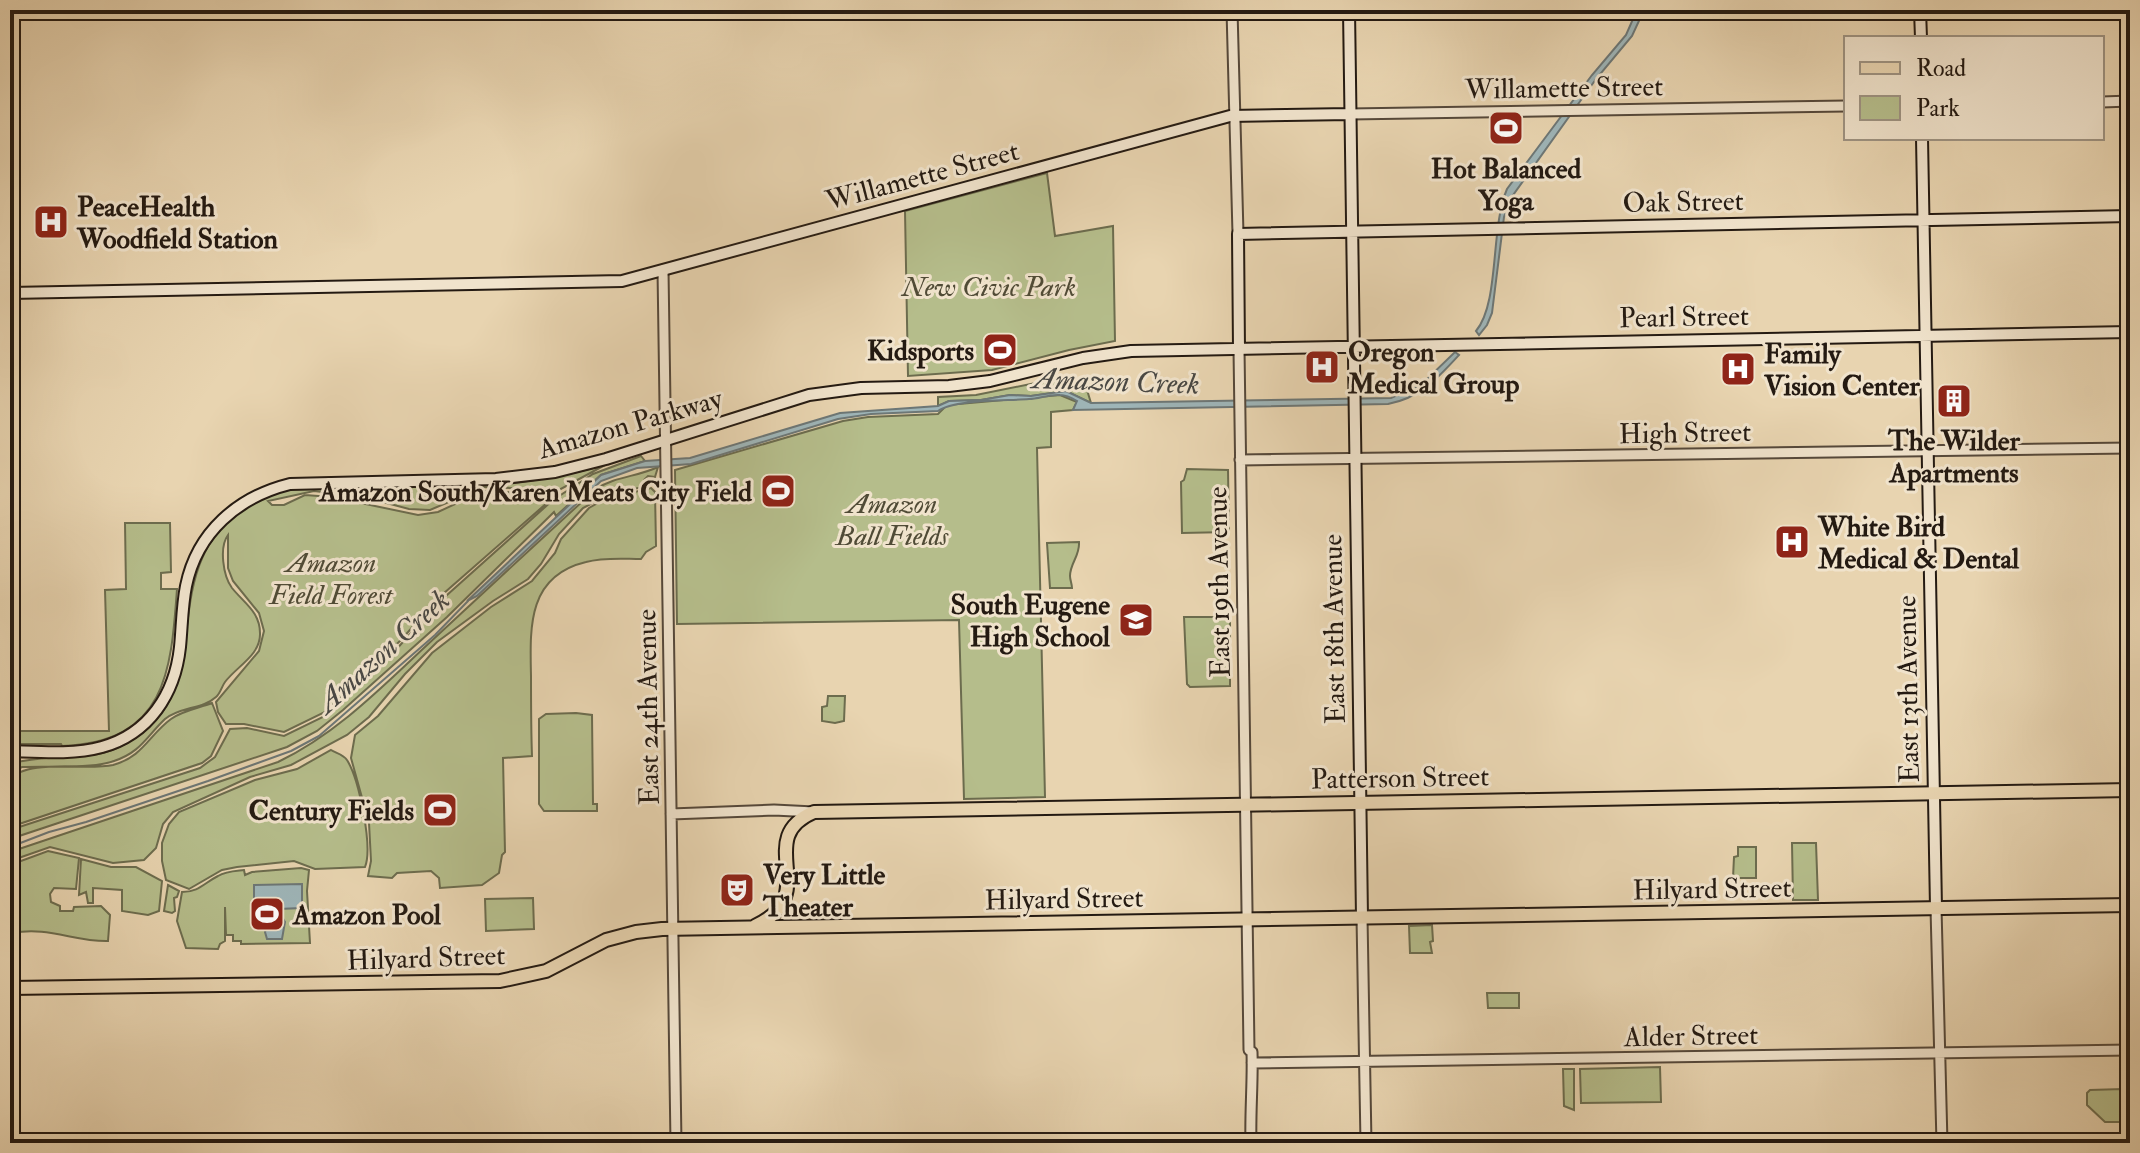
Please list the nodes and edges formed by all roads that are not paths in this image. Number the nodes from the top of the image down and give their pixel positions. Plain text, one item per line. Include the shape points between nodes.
1 (1232, 10) edge
2 (1349, 10) edge
3 (1920, 10) edge
4 (1921, 36) edge
5 (2130, 101) edge
6 (2104, 102) edge
7 (1844, 106) edge
8 (1237, 114) junction
9 (1350, 114) junction
10 (1922, 140) edge
11 (2130, 216) edge
12 (1924, 221) junction
13 (1352, 232) junction
14 (1238, 234) junction
15 (663, 270) junction
16 (10, 293) edge
17 (2130, 332) edge
18 (1924, 336) junction
19 (1353, 347) junction
20 (1239, 349) junction
21 (665, 440) junction
22 (2130, 448) edge
23 (1928, 451) junction
24 (1355, 458) junction
25 (1240, 460) junction
26 (10, 751) edge
27 (48, 752) junction
28 (10, 758) edge
29 (2130, 790) edge
30 (1934, 793) junction
31 (1360, 801) junction
32 (1245, 804) junction
33 (814, 812) junction
34 (671, 814) junction
35 (787, 889) junction
36 (2130, 905) edge
37 (1936, 908) junction
38 (1362, 917) junction
39 (1247, 919) junction
40 (752, 928) junction
41 (786, 928) junction
42 (673, 929) junction
43 (10, 988) edge
44 (1249, 1050) junction
45 (2130, 1050) edge
46 (1940, 1054) junction
47 (1364, 1061) junction
48 (1252, 1063) junction
49 (1250, 1080) junction
50 (676, 1143) edge
51 (1251, 1143) edge
52 (1366, 1143) edge
53 (1942, 1143) edge

1 - 8 street, East 19th Avenue
2 - 9 main road, East 18th Avenue
3 - 4 main road
5 - 6 street
7 - 9 street, Willamette Street
8 - 9 main road, Willamette Street
8 - 14 street, East 19th Avenue
8 - 15 main road, Willamette Street
9 - 13 main road, East 18th Avenue
10 - 12 main road, East 13th Avenue
11 - 12 main road, Oak Street
12 - 13 main road, Oak Street
12 - 18 main road, East 13th Avenue
13 - 14 main road, Oak Street
13 - 19 main road, East 18th Avenue
14 - 20 main road, East 19th Avenue
15 - 16 main road, Willamette Street via 605,282
15 - 21 street, East 24th Avenue
17 - 18 main road, Pearl Street
18 - 19 main road, Pearl Street
18 - 23 main road, East 13th Avenue
19 - 20 main road, Pearl Street
19 - 24 main road, East 18th Avenue
20 - 21 main road, Amazon Parkway via 1131,351 990,381 832,391
20 - 25 street, East 19th Avenue
21 - 27 main road, Amazon Parkway via 580,467 525,477 306,482 259,493 226,515 195,558 172,686 155,713 116,743
21 - 34 street, East 24th Avenue
22 - 23 street, High Street
23 - 24 street, High Street
23 - 30 main road, East 13th Avenue
24 - 25 street, High Street
24 - 31 main road, East 18th Avenue
25 - 32 street, East 19th Avenue
26 - 27 main road, Amazon Parkway
27 - 28 main road, Amazon Parkway
29 - 30 main road, Patterson Street
30 - 31 main road, Patterson Street
30 - 37 main road, East 13th Avenue
31 - 32 main road, Patterson Street
31 - 38 main road, East 18th Avenue
32 - 33 main road, Patterson Street
32 - 39 street, East 19th Avenue
33 - 34 street, Patterson Street
33 - 35 main road via 788,832
34 - 42 street, East 24th Avenue
35 - 40 main road via 780,911
35 - 41 main road
36 - 37 main road, Hilyard Street
37 - 38 main road, Hilyard Street
37 - 46 street, East 13th Avenue
38 - 39 main road, Hilyard Street
38 - 47 street, East 18th Avenue
39 - 41 main road, Hilyard Street
39 - 44 street, East 19th Avenue
40 - 41 main road, Hilyard Street
40 - 42 main road, Hilyard Street
42 - 43 main road, Hilyard Street via 618,937 546,971 500,981
42 - 50 street, East 24th Avenue
44 - 48 street, East 19th Avenue
44 - 49 street, East 19th Avenue
45 - 46 street, Alder Street
46 - 47 street, Alder Street
46 - 53 street, East 13th Avenue
47 - 48 street, Alder Street
47 - 52 street, East 18th Avenue
48 - 49 street, East 19th Avenue
49 - 51 street, East 19th Avenue

